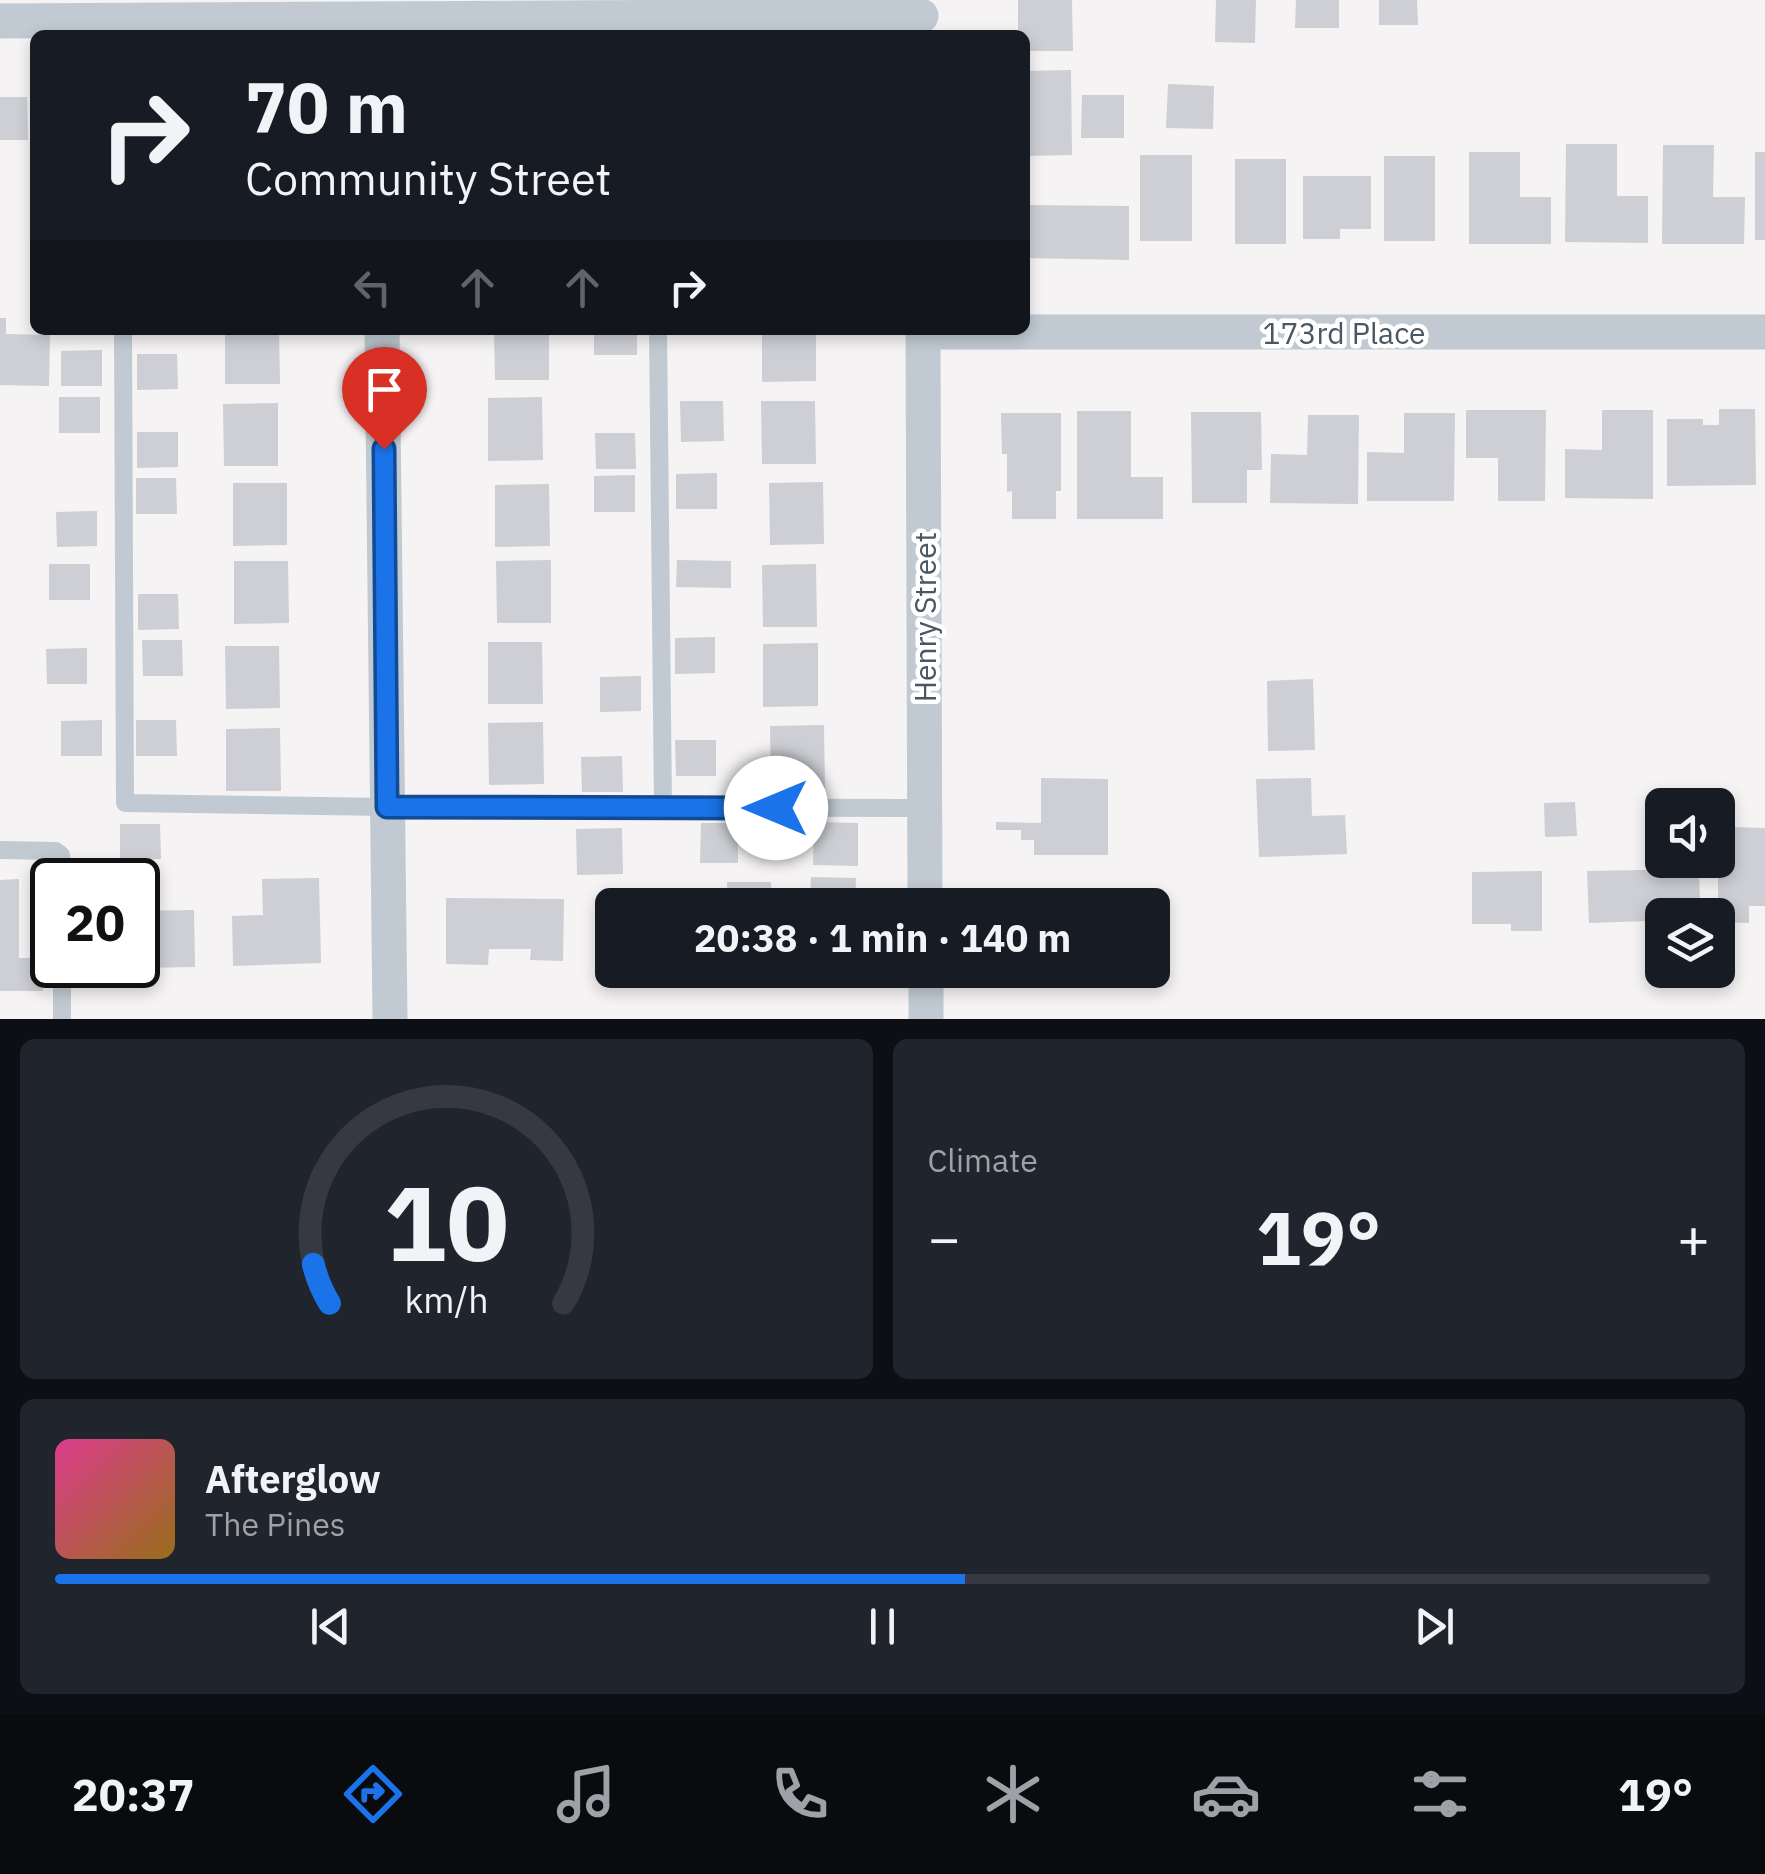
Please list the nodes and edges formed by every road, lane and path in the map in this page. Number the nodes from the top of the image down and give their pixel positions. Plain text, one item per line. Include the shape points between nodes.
1 (921, 17) edge
2 (122, 18) edge
3 (379, 18) edge
4 (654, 18) edge
5 (0, 21) edge
6 (1030, 331) edge
7 (1765, 332) edge
8 (123, 335) edge
9 (382, 335) edge
10 (658, 335) edge
11 (923, 335) edge
12 (387, 807) junction
13 (664, 808) junction
14 (925, 808) junction
15 (0, 850) edge
16 (61, 858) edge
17 (925, 888) edge
18 (62, 988) edge
19 (926, 988) edge
20 (62, 1019) edge
21 (390, 1019) edge
22 (926, 1019) edge

1 - 4 street
2 - 3 street
2 - 5 street
3 - 4 street
6 - 7 street, 173rd Place
8 - 12 lane via 125,802
9 - 12 street
10 - 13 lane
11 - 14 street, Henry Street
12 - 13 lane
12 - 21 street
13 - 14 lane
14 - 17 street, Henry Street
15 - 16 lane via 56,851
18 - 20 lane
19 - 22 street

